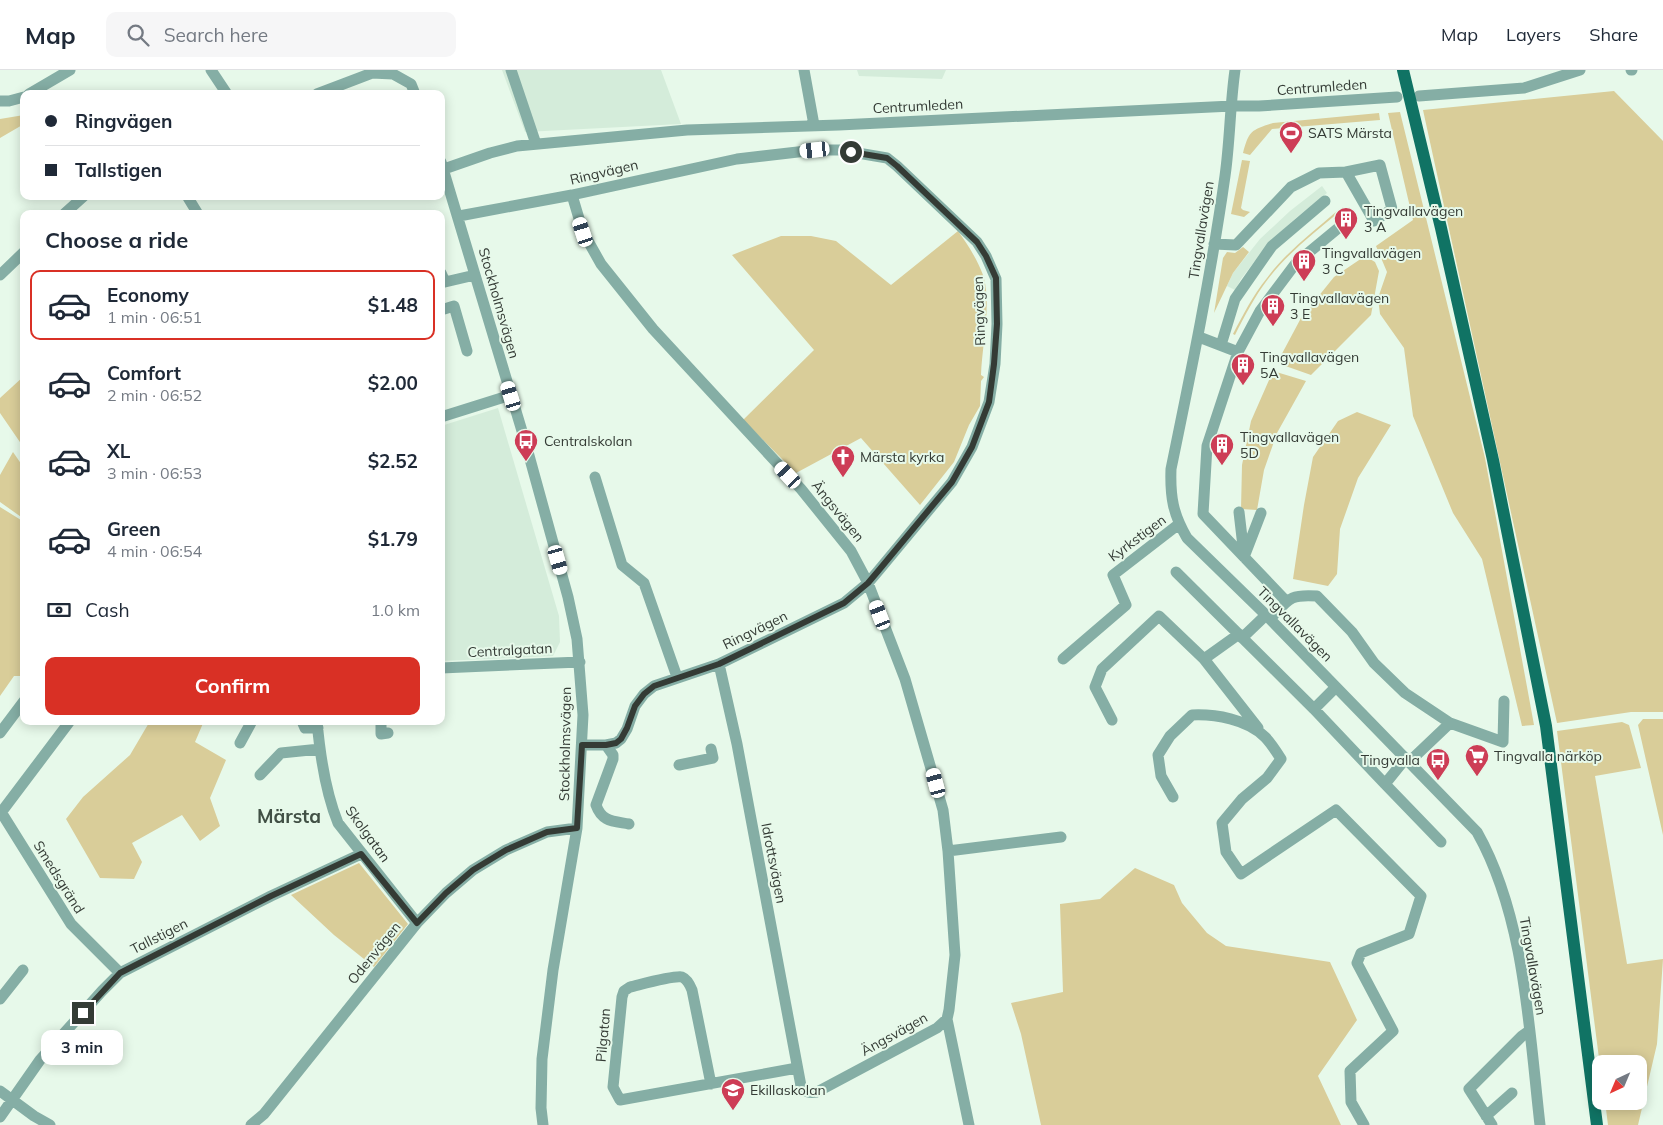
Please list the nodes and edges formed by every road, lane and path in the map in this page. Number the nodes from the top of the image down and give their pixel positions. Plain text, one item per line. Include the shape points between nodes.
1 (70, 70) edge
2 (211, 70) edge
3 (511, 70) edge
4 (804, 70) edge
5 (1235, 70) edge
6 (1403, 70) edge
7 (1556, 70) edge
8 (1580, 70) edge
9 (1524, 88) junction
10 (36, 90) edge
11 (224, 90) edge
12 (327, 90) edge
13 (413, 90) edge
14 (1419, 96) dead end
15 (20, 97) edge
16 (1398, 97) dead end
17 (0, 101) edge
18 (1232, 106) junction
19 (814, 125) junction
20 (536, 144) junction
21 (445, 165) edge
22 (445, 172) edge
23 (1346, 172) junction
24 (572, 195) junction
25 (80, 200) edge
26 (1325, 201) dead end
27 (68, 210) edge
28 (459, 216) junction
29 (1342, 225) dead end
30 (1214, 244) junction
31 (20, 256) edge
32 (0, 275) edge
33 (475, 276) junction
34 (445, 282) edge
35 (445, 309) edge
36 (1199, 337) junction
37 (1221, 345) junction
38 (467, 351) dead end
39 (1238, 352) junction
40 (511, 396) junction
41 (445, 416) edge
42 (595, 477) dead end
43 (1239, 512) dead end
44 (1261, 513) dead end
45 (1179, 524) junction
46 (1244, 557) junction
47 (1176, 572) dead end
48 (868, 583) junction
49 (1286, 601) junction
50 (1268, 617) junction
51 (1241, 636) junction
52 (1063, 659) dead end
53 (1204, 659) junction
54 (580, 662) junction
55 (719, 664) junction
56 (445, 668) edge
57 (677, 677) junction
58 (1336, 687) junction
59 (1504, 701) dead end
60 (20, 706) edge
61 (1314, 709) junction
62 (1112, 720) dead end
63 (1450, 722) junction
64 (67, 725) edge
65 (250, 725) edge
66 (304, 725) edge
67 (314, 725) edge
68 (317, 725) edge
69 (381, 725) edge
70 (0, 733) edge
71 (388, 733) dead end
72 (1264, 736) junction
73 (240, 743) dead end
74 (582, 745) junction
75 (606, 745) junction
76 (320, 749) junction
77 (711, 749) dead end
78 (1407, 760) junction
79 (679, 765) dead end
80 (260, 775) dead end
81 (1385, 784) junction
82 (1173, 797) dead end
83 (0, 813) edge
84 (628, 824) dead end
85 (577, 828) junction
86 (1061, 837) dead end
87 (1441, 842) dead end
88 (948, 851) junction
89 (361, 854) junction
90 (417, 923) junction
91 (23, 970) dead end
92 (120, 973) junction
93 (0, 999) edge
94 (947, 1019) junction
95 (1529, 1031) junction
96 (797, 1068) junction
97 (711, 1084) junction
98 (0, 1090) edge
99 (1512, 1093) dead end
100 (12, 1100) junction
101 (0, 1116) edge
102 (1489, 1121) edge
103 (50, 1125) edge
104 (251, 1125) edge
105 (543, 1125) edge
106 (969, 1125) edge
107 (1364, 1125) edge
108 (1540, 1125) edge
109 (1597, 1125) edge

1 - 10 street
2 - 11 street
3 - 20 street
4 - 19 street
5 - 18 street, Tingvallavägen
6 - 109 main road via 1493,460 1546,726
7 - 9 street
8 - 9 street
9 - 14 street
12 - 13 street via 372,72 393,74 411,84
15 - 17 street
16 - 18 street, Centrumleden
18 - 19 street, Centrumleden
18 - 30 street, Tingvallavägen via 1230,141
19 - 20 street, Centrumleden via 687,130
20 - 21 street, Centrumleden via 516,146
22 - 28 street, Stockholmsvägen
23 - 23 street via 1374,221 1392,208 1380,165
23 - 30 street via 1318,173 1290,187 1236,245
24 - 28 street, Ringvägen
24 - 48 street, Ängsvägen via 583,232 601,264 653,329 801,489 851,551
24 - 48 street, Ringvägen via 737,159 815,150 862,153 887,158 977,242 996,278 996,332 989,402 972,447 952,482
25 - 27 street
26 - 37 street via 1272,246 1235,299
28 - 33 street, Stockholmsvägen
29 - 39 street via 1296,263 1260,311
30 - 36 street, Tingvallavägen
31 - 32 street
33 - 34 street
33 - 40 street, Stockholmsvägen
35 - 38 street via 454,306
36 - 37 street
36 - 45 street, Tingvallavägen via 1170,469 1172,503
37 - 39 street
39 - 46 street via 1207,446 1203,514
40 - 41 street
40 - 54 street, Stockholmsvägen via 568,597
42 - 57 street via 622,565 644,582
43 - 46 street
44 - 46 street
45 - 50 street, Tingvallavägen via 1187,538
45 - 52 street, Kyrkstigen via 1113,575 1126,605
46 - 49 street
47 - 51 street
48 - 55 street, Ringvägen via 844,603
48 - 88 street, Ängsvägen via 905,679 932,769 943,810
49 - 50 street
49 - 63 street via 1298,595 1318,596 1352,632 1374,663 1405,693
50 - 51 street
50 - 58 street, Tingvallavägen
51 - 53 street
51 - 61 street
53 - 62 street via 1159,616 1102,669 1095,687
53 - 72 street
54 - 56 street, Centralgatan
54 - 74 street, Stockholmsvägen
55 - 57 street, Ringvägen
55 - 96 street, Idrottsvägen via 737,744
57 - 75 street, Ringvägen via 654,686 644,694 635,706 621,739
58 - 61 street
58 - 78 street, Tingvallavägen
59 - 63 street via 1503,742
60 - 70 street
61 - 81 street
63 - 78 street
64 - 83 street
65 - 73 street
66 - 67 street via 305,728
68 - 76 street, Skolgatan
69 - 71 street via 382,734
72 - 82 street via 1242,722 1212,714 1192,715 1170,736 1158,755 1161,776
72 - 107 street via 1281,758 1267,778 1242,799 1222,823 1226,852 1242,874 1336,810 1420,896 1409,934 1361,953 1357,963 1393,1031 1350,1071 1351,1102
74 - 75 street
74 - 85 street, Stockholmsvägen
75 - 84 street via 613,759 596,805 600,816
76 - 80 street via 281,753
76 - 89 street, Skolgatan via 330,805 338,823
77 - 79 street via 713,758
78 - 81 street
78 - 95 street, Tingvallavägen via 1477,832 1492,859 1522,968
81 - 87 street
83 - 92 street, Smedsgränd via 71,924
85 - 90 street, Odenvägen via 547,832 506,850 473,870
85 - 105 street, Stockholmsvägen via 542,1059
86 - 88 street
88 - 94 street, Ängsvägen via 955,954
89 - 90 street, Skolgatan
89 - 92 street, Tallstigen
90 - 104 street, Odenvägen via 264,1114
91 - 93 street
92 - 100 street, Tallstigen via 40,1060
94 - 96 street, Ängsvägen via 938,1028 817,1092 804,1090
94 - 106 street
95 - 102 street via 1469,1089
95 - 108 street, Tingvallavägen
96 - 97 street, Pilgatan
97 - 97 street, Pilgatan via 620,1100 613,1087 624,990 673,977 682,977 688,982
98 - 100 street
99 - 102 street
100 - 101 street, Tallstigen
100 - 103 street

